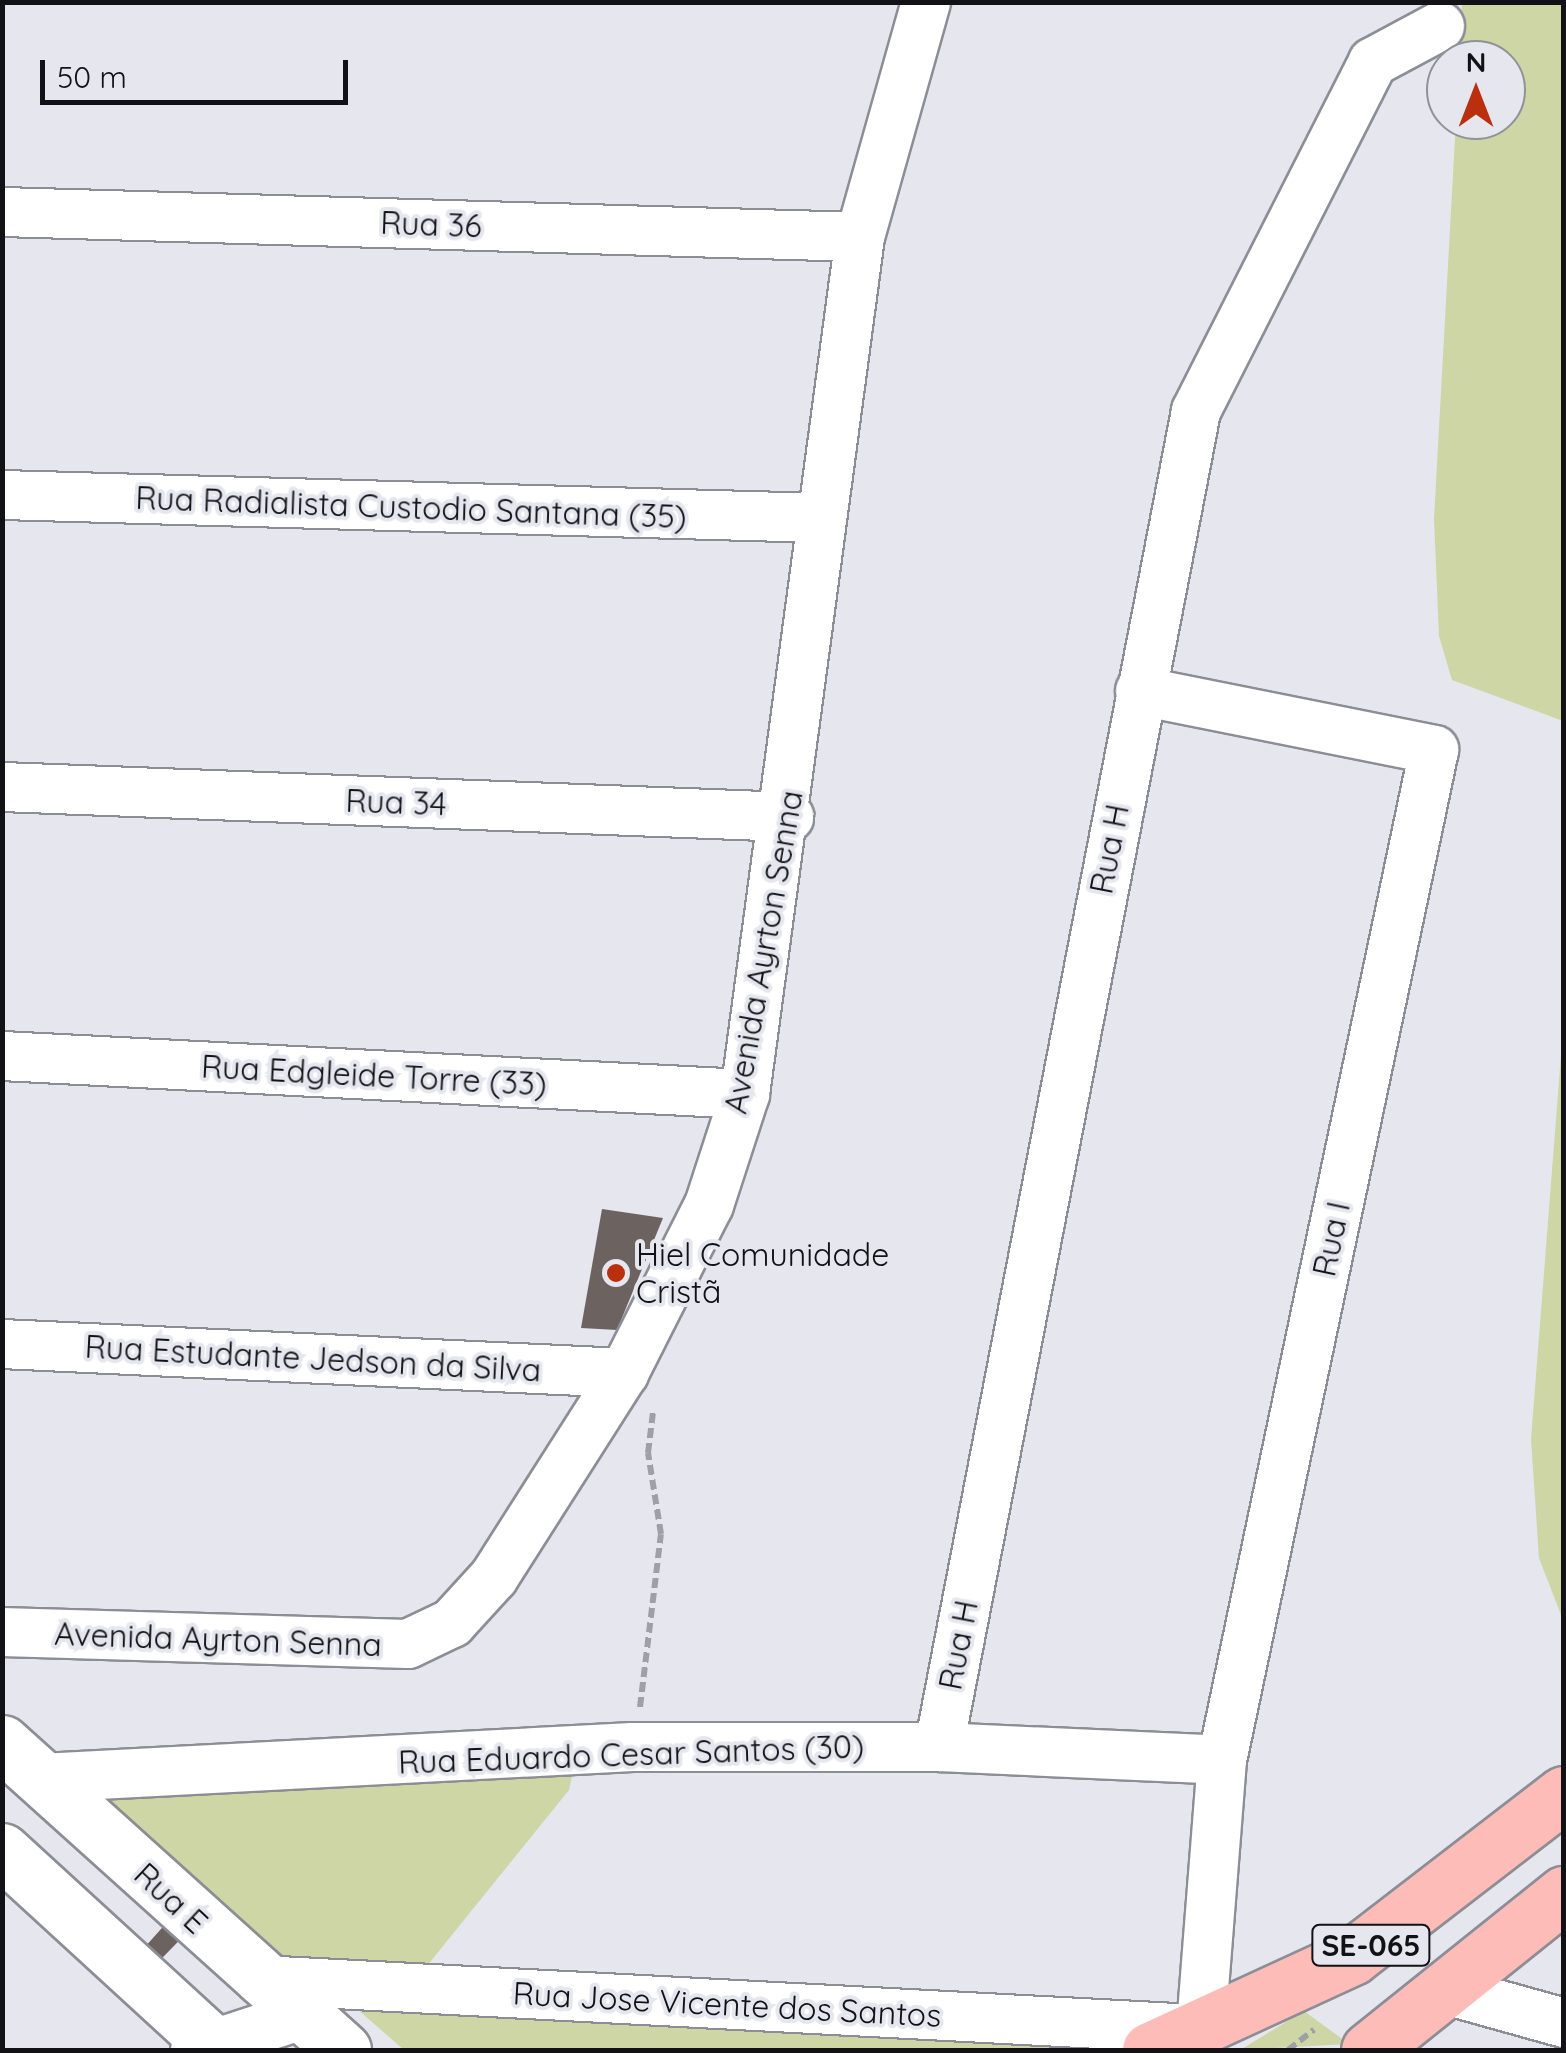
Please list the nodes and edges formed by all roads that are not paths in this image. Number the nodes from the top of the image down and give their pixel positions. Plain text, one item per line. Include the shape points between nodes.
1 (926, 2) edge
2 (1440, 26) dead end
3 (2, 212) edge
4 (860, 237) junction
5 (2, 495) edge
6 (819, 518) junction
7 (1140, 691) junction
8 (2, 787) edge
9 (789, 817) junction
10 (2, 1056) edge
11 (744, 1094) junction
12 (2, 1344) edge
13 (640, 1386) junction
14 (2, 1632) edge
15 (938, 1747) junction
16 (22, 1760) edge
17 (1222, 1760) junction
18 (1564, 1794) edge
19 (2, 1851) edge
20 (1564, 1894) edge
21 (260, 1980) junction
22 (1446, 1990) junction
23 (302, 2015) junction
24 (1564, 2023) edge
25 (1182, 2035) edge
26 (209, 2049) edge
27 (342, 2050) edge
28 (1369, 2050) edge

1 - 4 street, Avenida Ayrton Senna
2 - 7 street, Rua H via 1373,62 1201,397
3 - 4 street, Rua 36
4 - 6 street, Avenida Ayrton Senna
5 - 6 street, Rua Radialista Custodio Santana (35)
6 - 9 street, Avenida Ayrton Senna
7 - 15 street, Rua H
7 - 17 street, Rua I via 1434,750
8 - 9 street, Rua 34
9 - 11 street, Avenida Ayrton Senna
10 - 11 street, Rua Edgleide Torre (33)
11 - 13 street, Avenida Ayrton Senna
12 - 13 street, Rua Estudante Jedson da Silva
13 - 14 street, Avenida Ayrton Senna via 494,1577 452,1623 408,1644
15 - 16 street, Rua Eduardo Cesar Santos (30)
15 - 17 street, Rua Eduardo Cesar Santos (30)
16 - 21 street, Rua E
17 - 25 street, Rua I
18 - 25 main road, SE-065 via 1352,1957
19 - 26 street
20 - 22 main road, SE-065
21 - 23 street, Rua E
21 - 25 street, Rua Jose Vicente dos Santos
22 - 24 street
22 - 28 main road, SE-065
23 - 26 street
23 - 27 street, Rua E

